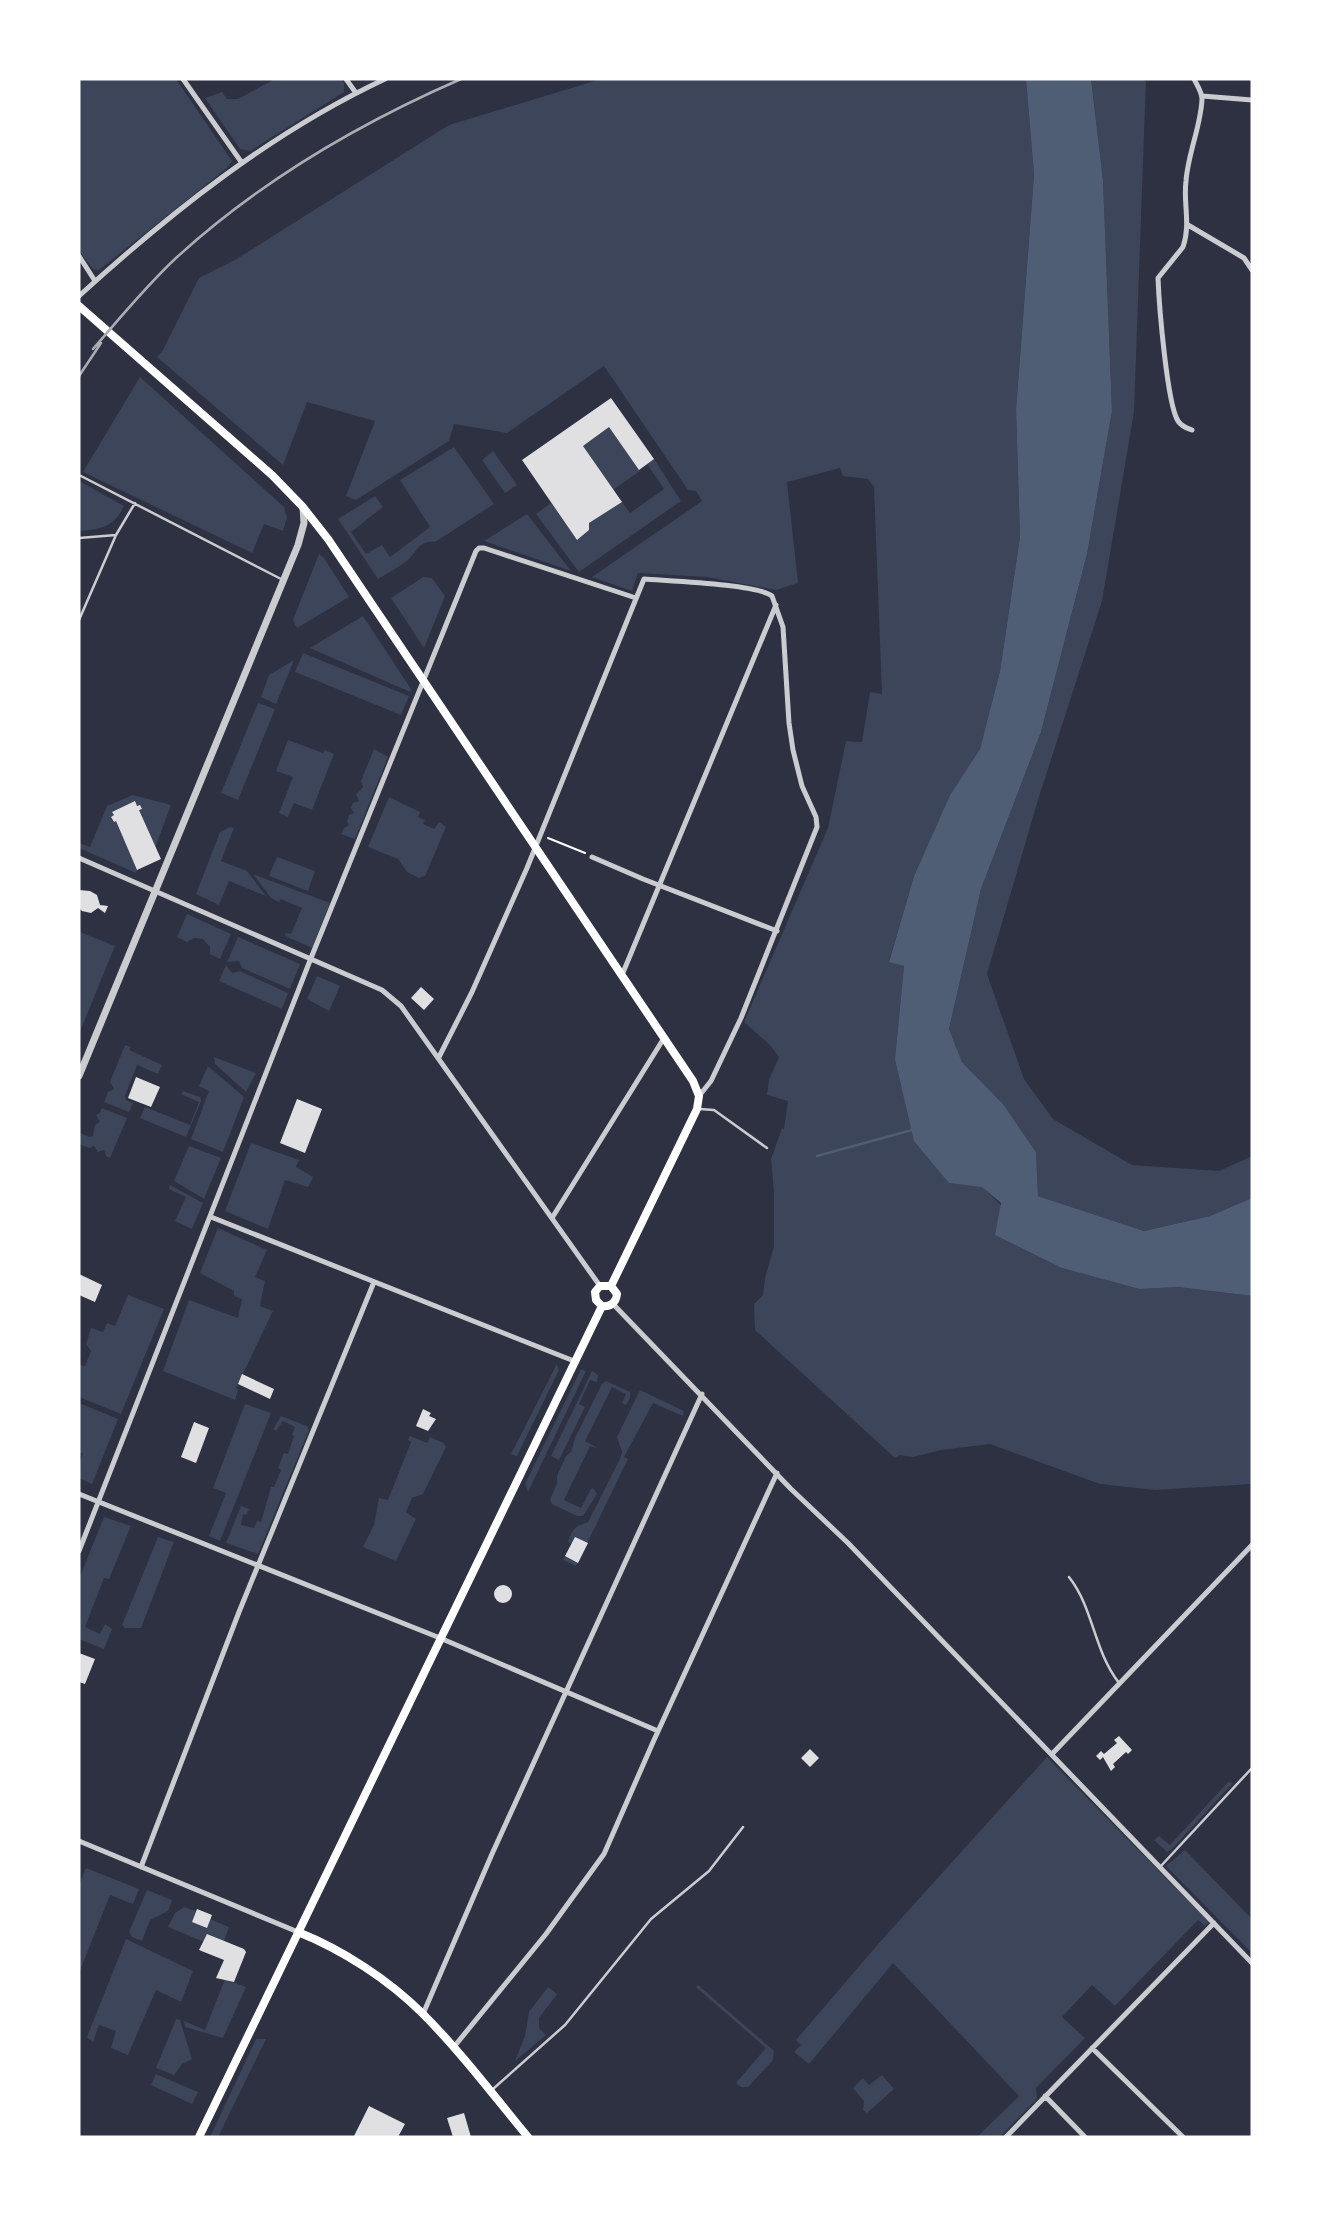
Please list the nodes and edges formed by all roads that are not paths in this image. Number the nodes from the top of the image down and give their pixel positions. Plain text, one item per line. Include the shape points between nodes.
1 (183, 79) edge
2 (346, 79) edge
3 (385, 79) edge
4 (1194, 79) edge
5 (356, 93) junction
6 (1202, 96) junction
7 (1252, 100) edge
8 (242, 163) junction
9 (1188, 225) junction
10 (79, 256) edge
11 (1252, 270) edge
12 (95, 281) junction
13 (79, 296) edge
14 (79, 306) edge
15 (1192, 430) dead end
16 (79, 475) edge
17 (135, 503) junction
18 (303, 506) junction
19 (116, 536) junction
20 (79, 538) edge
21 (283, 580) junction
22 (636, 598) junction
23 (776, 605) junction
24 (79, 620) edge
25 (424, 678) junction
26 (536, 846) junction
27 (592, 857) road end
28 (79, 858) edge
29 (660, 886) junction
30 (156, 890) junction
31 (777, 931) junction
32 (311, 958) junction
33 (622, 975) junction
34 (664, 1038) junction
35 (439, 1057) junction
36 (79, 1076) edge
37 (699, 1096) junction
38 (697, 1109) junction
39 (767, 1148) dead end
40 (211, 1217) junction
41 (552, 1218) junction
42 (374, 1282) junction
43 (600, 1286) junction
44 (611, 1286) junction
45 (613, 1304) junction
46 (602, 1306) junction
47 (574, 1362) junction
48 (702, 1394) junction
49 (777, 1473) junction
50 (79, 1494) edge
51 (98, 1502) junction
52 (1252, 1545) edge
53 (79, 1551) edge
54 (258, 1566) junction
55 (1069, 1577) dead end
56 (440, 1638) junction
57 (1119, 1684) junction
58 (567, 1691) junction
59 (658, 1731) junction
60 (1052, 1754) junction
61 (1252, 1768) edge
62 (743, 1827) dead end
63 (79, 1841) edge
64 (141, 1867) junction
65 (1160, 1867) junction
66 (1214, 1923) junction
67 (298, 1932) junction
68 (1252, 1963) edge
69 (423, 2014) junction
70 (453, 2048) junction
71 (1093, 2048) junction
72 (490, 2091) junction
73 (1045, 2096) junction
74 (199, 2137) edge
75 (528, 2137) edge
76 (1006, 2137) edge
77 (1085, 2137) edge
78 (1183, 2137) edge

1 - 8 street
2 - 5 street
3 - 5 street
4 - 6 street
5 - 8 street
6 - 7 street
6 - 9 street via 1186,177
8 - 12 street
9 - 11 street via 1244,258
9 - 15 street via 1184,247 1158,278 1169,388 1177,419
10 - 12 street
12 - 13 street
14 - 18 main road
16 - 17 lane
17 - 19 lane
17 - 21 lane
18 - 21 street via 303,530
18 - 25 main road
19 - 20 lane
19 - 24 lane
21 - 30 street
22 - 23 street via 644,579 759,591 767,593
22 - 25 street via 480,548
22 - 26 street
23 - 29 street
23 - 31 street via 783,627 793,750 817,827
25 - 26 main road
25 - 32 street
26 - 33 main road
26 - 35 street
27 - 29 street
28 - 30 street
29 - 31 street
29 - 33 street
30 - 32 street
30 - 36 street
31 - 37 street via 729,1043
32 - 35 street via 382,990 401,1006
32 - 40 street
33 - 34 main road
34 - 37 main road
34 - 41 street
35 - 41 street
37 - 38 main road
38 - 39 lane via 714,1110
38 - 44 main road
40 - 42 street
40 - 51 street
41 - 43 street
42 - 47 street
42 - 54 street
43 - 44 main road
43 - 46 main road via 595,1296
44 - 45 main road via 617,1294
45 - 46 main road
45 - 48 street
46 - 47 main road
47 - 56 main road
48 - 49 street
48 - 58 street
49 - 59 street
49 - 60 street
50 - 51 street
51 - 53 street
51 - 54 street
52 - 57 street
54 - 56 street
54 - 64 street
55 - 57 lane via 1081,1592 1105,1664
56 - 58 street
56 - 67 main road
57 - 60 street
58 - 59 street
58 - 69 street
59 - 70 street via 604,1854
60 - 65 street
61 - 65 lane
62 - 72 lane via 709,1871 651,1919 565,2025
63 - 64 street
64 - 67 street
65 - 66 street
66 - 68 street
66 - 71 street
67 - 69 main road via 362,1966
67 - 74 main road
69 - 70 main road
70 - 72 main road
71 - 73 street
71 - 78 street
72 - 75 main road
73 - 76 street
73 - 77 street

